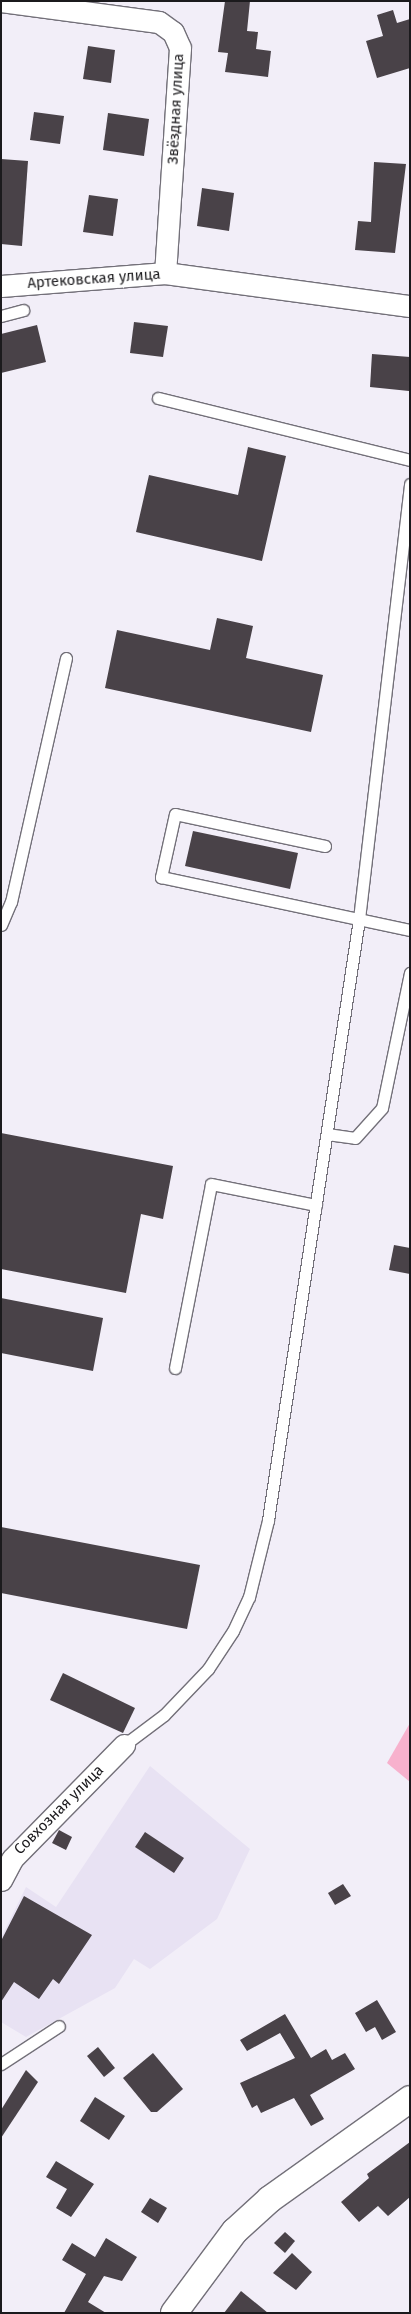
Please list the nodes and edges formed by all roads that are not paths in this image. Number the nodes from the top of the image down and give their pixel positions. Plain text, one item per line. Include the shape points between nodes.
1 (1, 1) edge
2 (165, 274) junction
3 (1, 286) edge
4 (410, 306) edge
5 (23, 310) dead end
6 (1, 316) edge
7 (158, 398) dead end
8 (410, 460) edge
9 (410, 484) edge
10 (66, 658) dead end
11 (325, 846) dead end
12 (359, 920) junction
13 (1, 925) edge
14 (410, 930) edge
15 (410, 973) edge
16 (327, 1134) junction
17 (316, 1205) junction
18 (175, 1368) dead end
19 (124, 1745) joint
20 (1, 1880) edge
21 (59, 2026) dead end
22 (1, 2064) edge
23 (410, 2099) edge
24 (174, 2313) edge

1 - 2 street, Звёздная улица via 159,22 173,32 180,48
2 - 3 street, Артековская улица
2 - 4 street, Артековская улица via 306,295
5 - 6 lane
7 - 8 lane
9 - 12 lane
10 - 13 lane via 11,902
11 - 12 lane via 174,814 161,877
12 - 14 lane
12 - 16 lane
15 - 16 lane via 382,1108 355,1138
16 - 17 lane
17 - 18 lane via 211,1184
17 - 19 lane via 268,1520 248,1597 208,1669 164,1715
19 - 20 street, Совхозная улица via 12,1859
21 - 22 lane
23 - 24 street via 270,2199 235,2231

